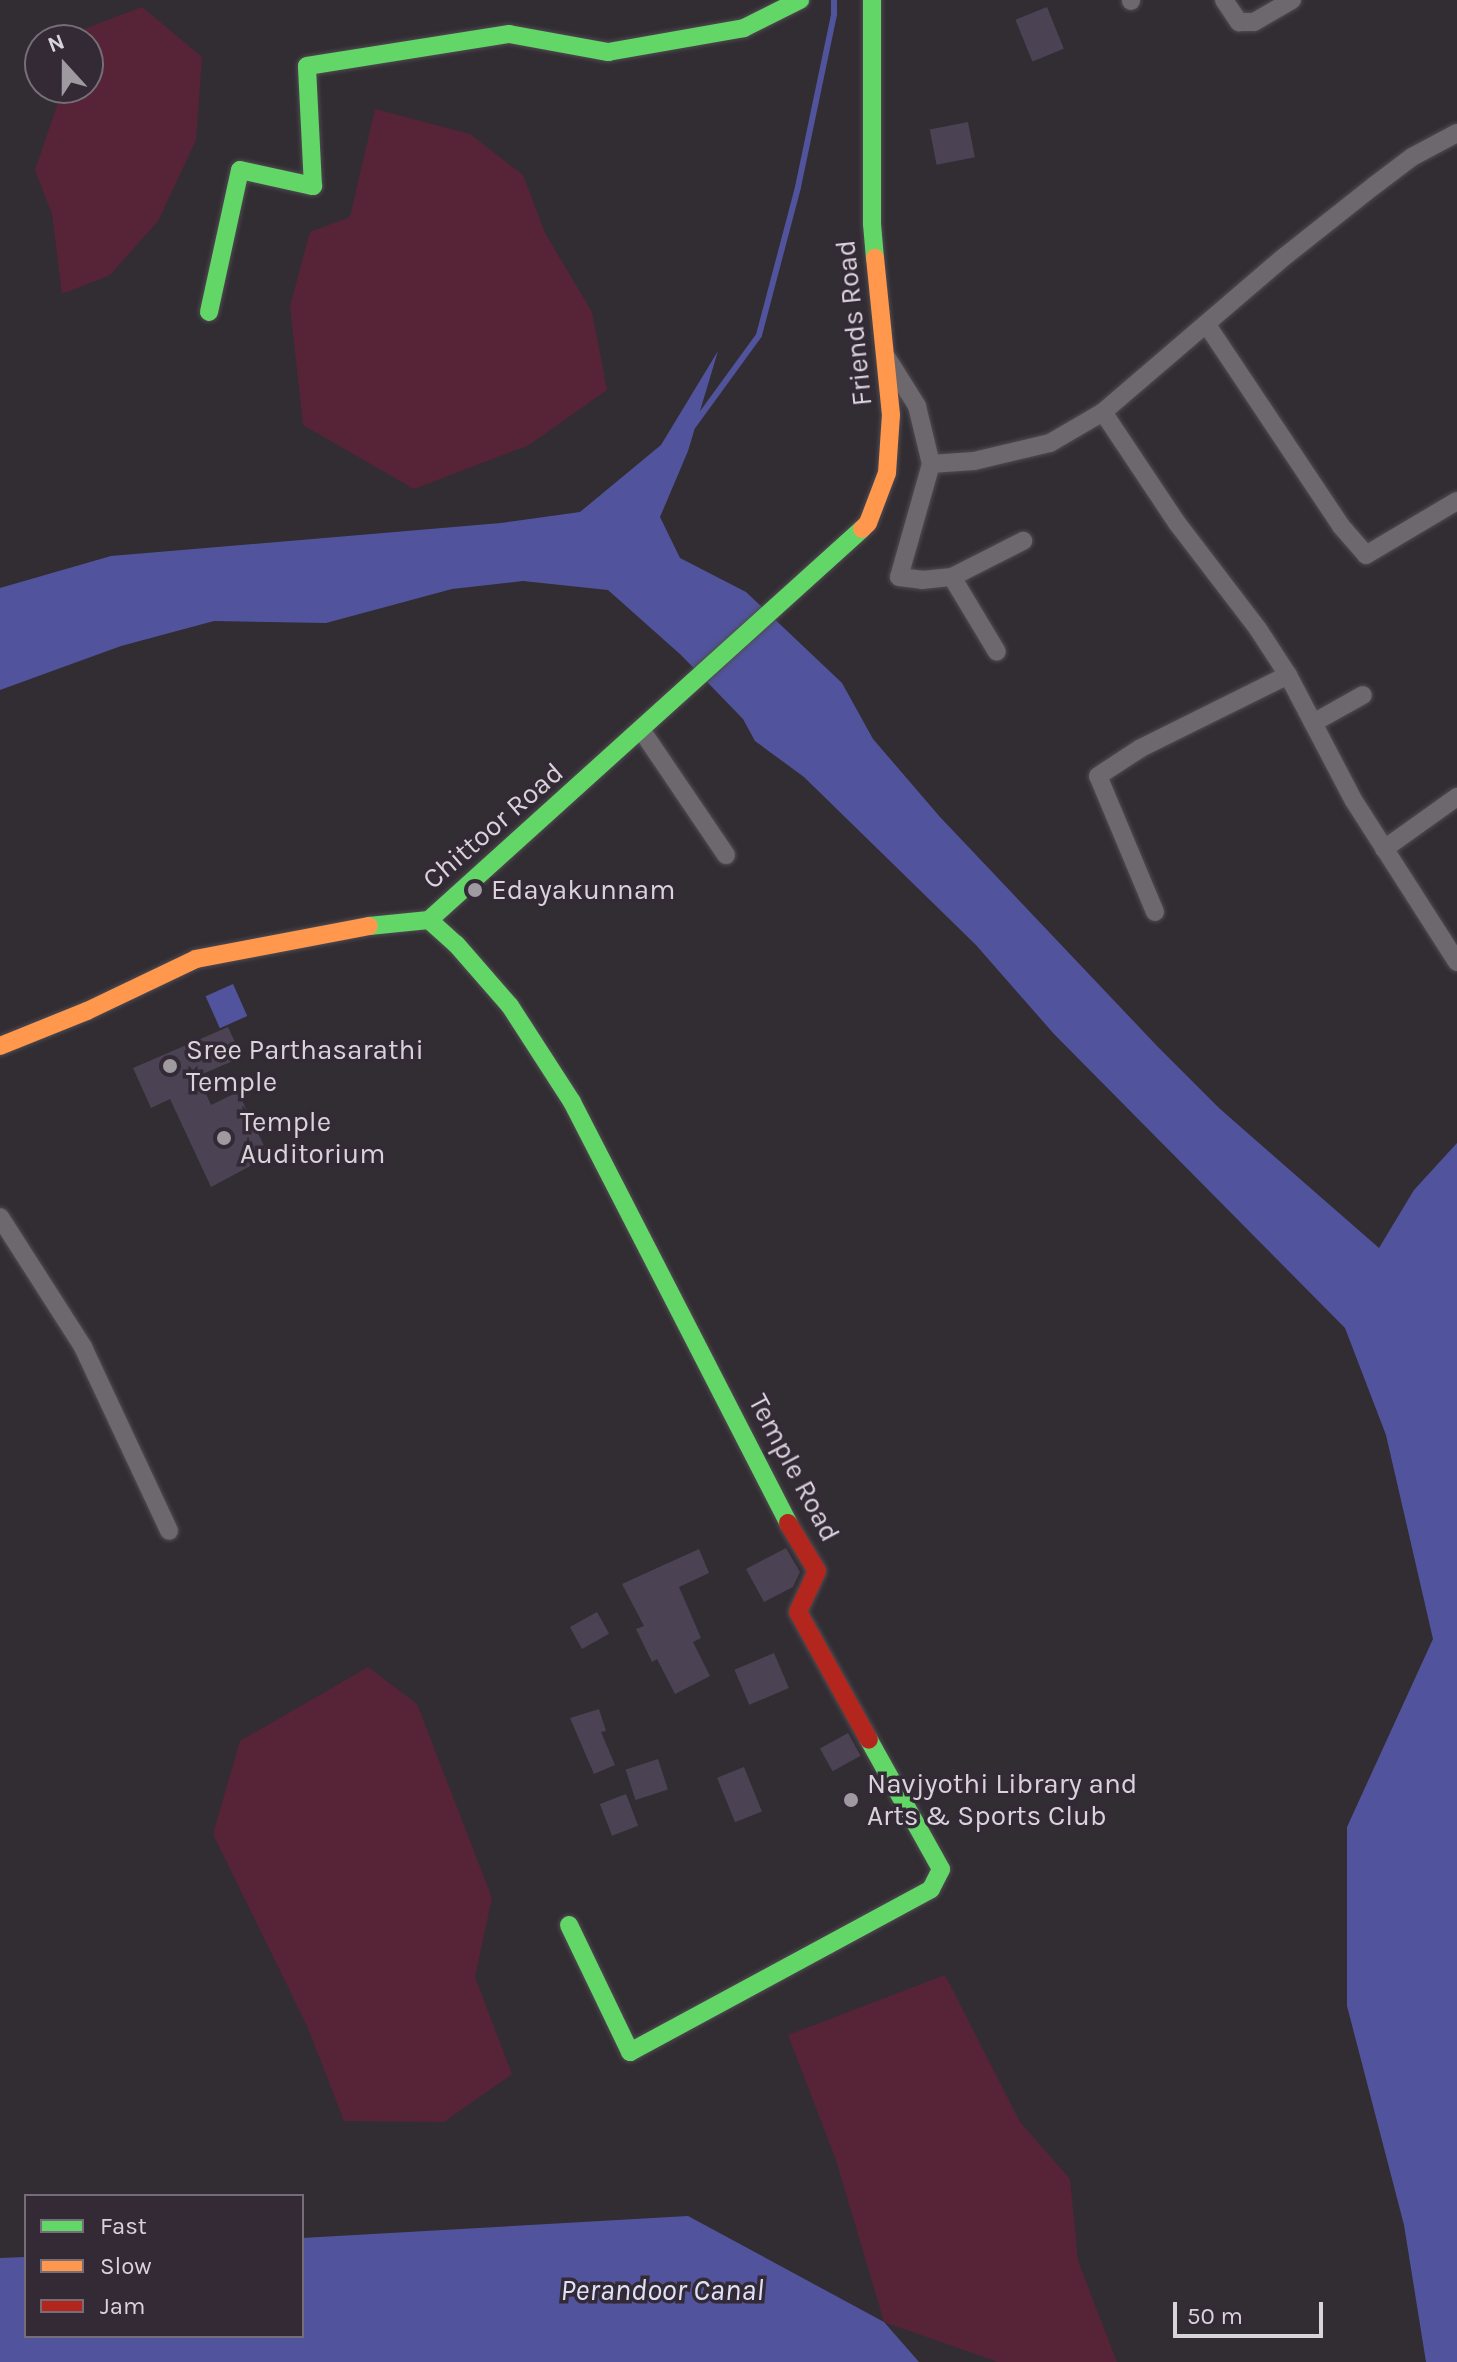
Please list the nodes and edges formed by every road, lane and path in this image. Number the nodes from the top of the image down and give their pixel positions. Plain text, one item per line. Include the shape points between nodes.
1 (800, 0) edge
2 (872, 0) edge
3 (1224, 0) edge
4 (1292, 0) edge
5 (1457, 133) edge
6 (209, 312) dead end
7 (1207, 325) junction
8 (887, 358) junction
9 (1103, 412) junction
10 (931, 464) junction
11 (1457, 501) edge
12 (1023, 541) dead end
13 (952, 577) junction
14 (785, 602) joint
15 (997, 652) dead end
16 (1288, 675) junction
17 (1363, 695) dead end
18 (1313, 723) junction
19 (642, 731) junction
20 (1457, 797) edge
21 (1384, 849) junction
22 (726, 855) dead end
23 (1155, 912) dead end
24 (429, 920) junction
25 (1457, 962) edge
26 (0, 1046) edge
27 (0, 1217) edge
28 (169, 1531) dead end
29 (569, 1925) dead end

1 - 6 street via 744,28 608,52 509,34 307,66 313,186 240,170
2 - 8 street, Friends Road via 872,224
3 - 4 street via 1239,22 1254,22
5 - 7 street via 1375,185
7 - 9 street
7 - 11 street via 1341,526 1366,555
8 - 10 street via 917,406
8 - 14 street, Friends Road via 890,447 877,505 856,537
9 - 10 street via 1065,436 1031,448
9 - 16 street
10 - 13 street via 899,577
12 - 13 street
13 - 15 street
14 - 19 street, Chittoor Road
16 - 18 street
16 - 23 street via 1141,748 1098,776
17 - 18 street
18 - 21 street
19 - 22 street
19 - 24 street, Chittoor Road
20 - 21 street
21 - 25 street
24 - 26 street, Chittoor Road via 196,959
24 - 29 street, Temple Road via 510,1006 608,1167 817,1571 798,1612 941,1869 931,1889 630,2052
27 - 28 street via 83,1347

